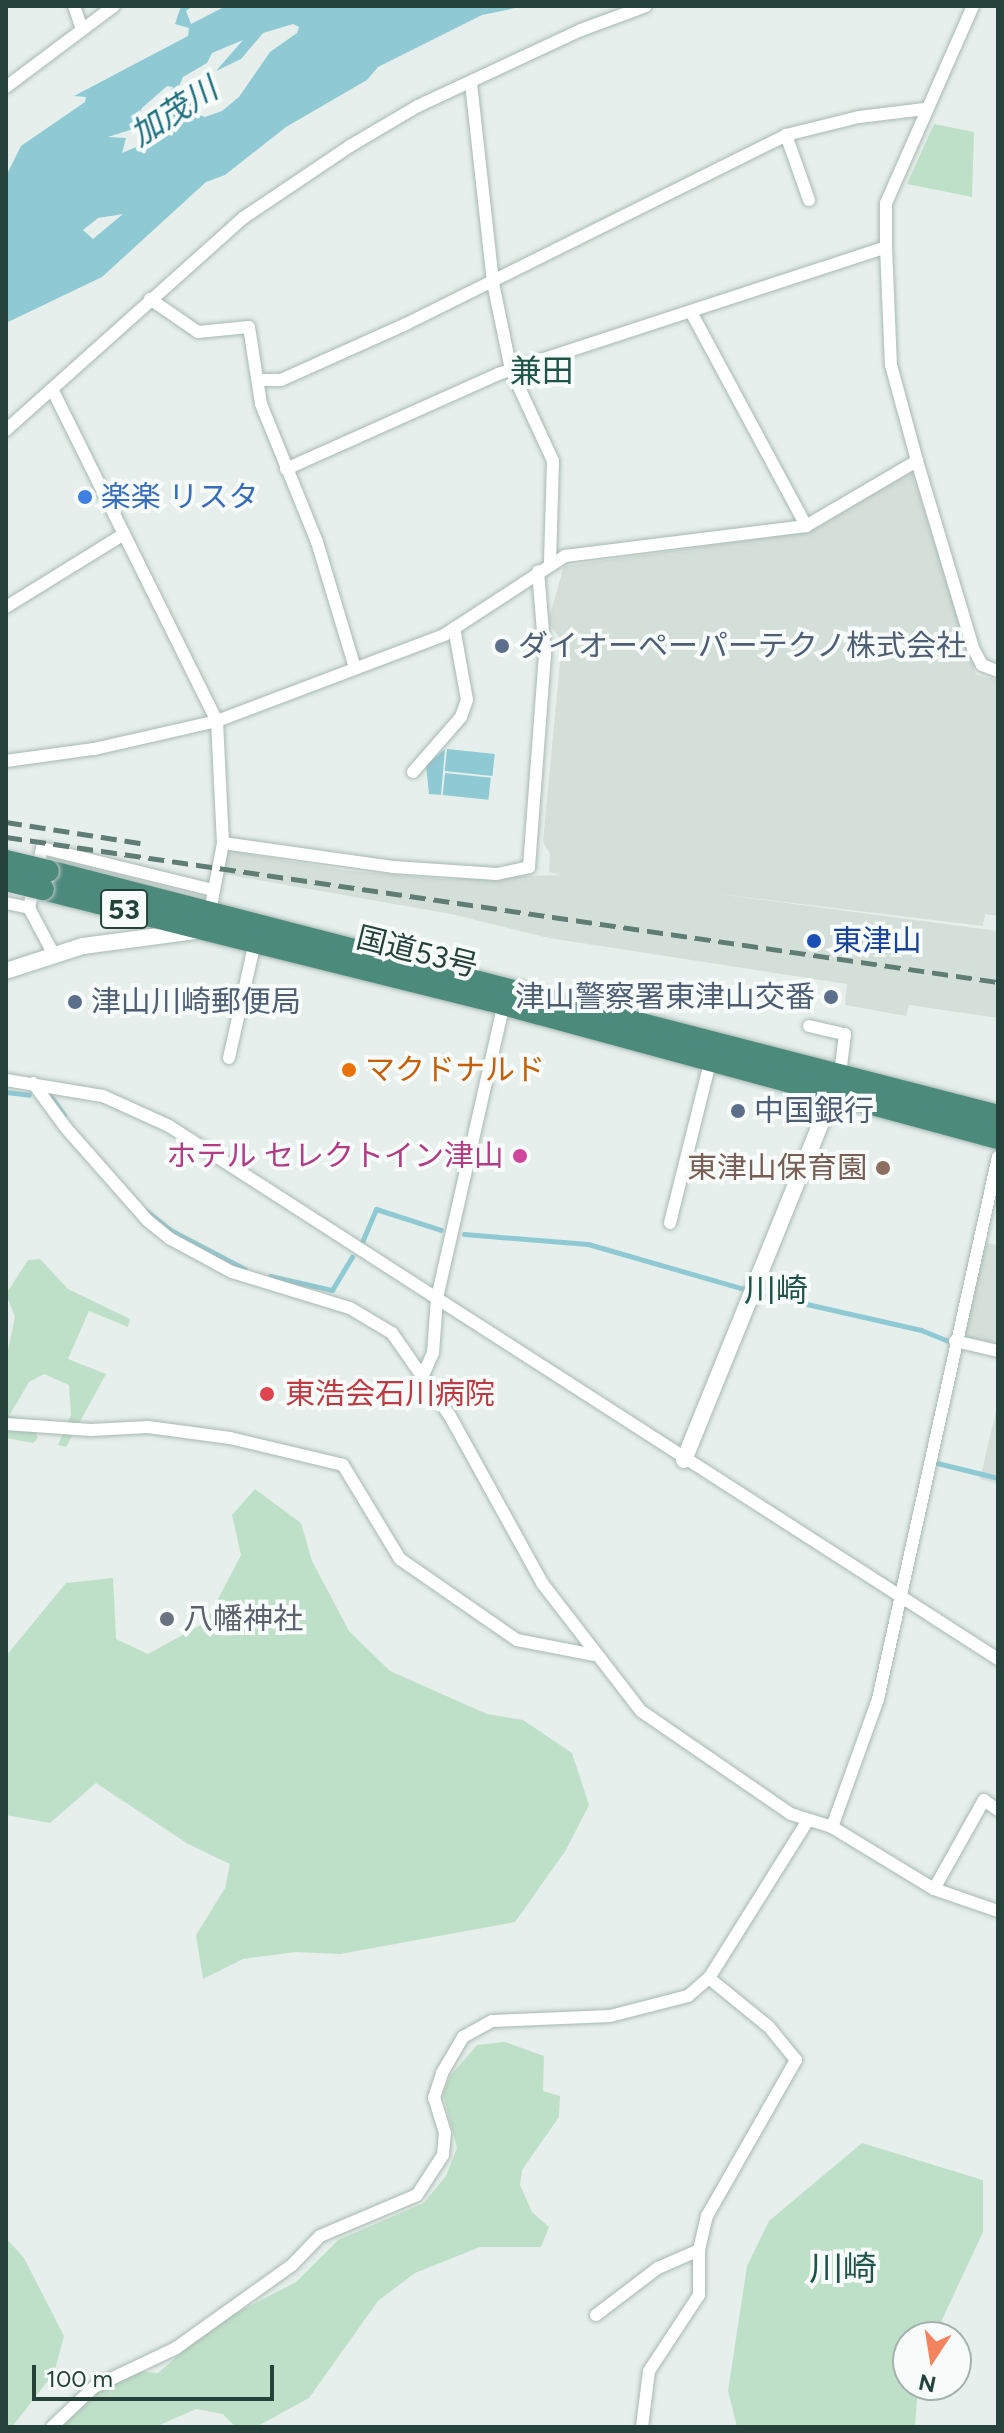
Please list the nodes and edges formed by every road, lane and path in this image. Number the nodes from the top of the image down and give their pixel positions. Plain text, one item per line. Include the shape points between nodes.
1 (74, 6) edge
2 (114, 6) edge
3 (646, 6) edge
4 (973, 6) edge
5 (82, 29) junction
6 (471, 83) junction
7 (6, 87) edge
8 (925, 109) junction
9 (786, 135) junction
10 (809, 200) dead end
11 (886, 247) junction
12 (493, 283) junction
13 (150, 299) junction
14 (691, 312) junction
15 (511, 370) junction
16 (260, 380) junction
17 (53, 391) junction
18 (6, 430) edge
19 (917, 461) junction
20 (286, 469) junction
21 (806, 526) junction
22 (124, 534) junction
23 (544, 568) junction
24 (6, 607) edge
25 (454, 628) junction
26 (355, 668) junction
27 (998, 671) edge
28 (217, 721) junction
29 (6, 761) edge
30 (413, 772) dead end
31 (223, 843) junction
32 (6, 861) edge
33 (6, 880) edge
34 (46, 880) junction
35 (6, 903) edge
36 (29, 908) junction
37 (209, 910) junction
38 (255, 942) junction
39 (53, 953) junction
40 (6, 971) edge
41 (505, 995) junction
42 (809, 1026) dead end
43 (713, 1050) junction
44 (229, 1058) dead end
45 (6, 1080) edge
46 (33, 1083) junction
47 (837, 1083) junction
48 (998, 1116) edge
49 (998, 1138) edge
50 (998, 1157) edge
51 (670, 1223) dead end
52 (437, 1298) junction
53 (955, 1341) junction
54 (998, 1351) edge
55 (424, 1373) junction
56 (6, 1424) edge
57 (684, 1460) junction
58 (898, 1597) junction
59 (594, 1655) junction
60 (998, 1659) edge
61 (998, 1810) edge
62 (807, 1822) junction
63 (832, 1827) junction
64 (934, 1889) junction
65 (998, 1911) edge
66 (709, 1978) junction
67 (699, 2250) junction
68 (596, 2315) dead end
69 (52, 2427) edge
70 (642, 2427) edge

1 - 5 street
2 - 5 street
3 - 6 street via 581,30
4 - 8 street
5 - 7 street
6 - 12 street
6 - 13 street via 418,106 302,178 243,218
8 - 9 street via 859,117
8 - 11 street via 886,203
9 - 10 street
9 - 12 street
11 - 14 street
11 - 19 street via 891,365
12 - 15 street
12 - 16 street via 281,380
13 - 16 street via 198,332 249,327
13 - 17 street
14 - 15 street
14 - 21 street
15 - 20 street
15 - 23 street via 553,461
16 - 20 street via 261,404
17 - 18 street
17 - 22 street
19 - 21 street
19 - 27 street via 973,648 982,665
20 - 26 street via 317,542
21 - 23 street via 565,556
22 - 24 street
22 - 28 street
23 - 25 street
23 - 31 street via 545,656 529,867 497,874 394,867
25 - 26 street
25 - 30 street via 467,700 461,717
26 - 28 street
28 - 29 street via 94,749
28 - 31 street
31 - 37 street
32 - 34 highway, 国道53号 / 53, bridge
33 - 34 highway, 国道53号 / 53, bridge
34 - 37 highway, 国道53号 / 53
35 - 36 street
36 - 37 street via 42,848
36 - 39 street
37 - 38 highway, 国道53号 / 53
37 - 39 street
37 - 41 highway, 国道53号 / 53
38 - 41 highway, 国道53号 / 53
38 - 44 street
39 - 40 street
41 - 43 highway, 国道53号 / 53
41 - 52 street
42 - 47 street via 845,1034
43 - 47 highway, 国道53号 / 53
43 - 51 street
45 - 46 street
46 - 52 street via 137,1108
46 - 55 street via 76,1140 169,1238 232,1272 365,1315 392,1333
47 - 48 highway, 国道53号 / 53
47 - 49 highway, 国道53号 / 53
47 - 57 street
50 - 53 street
52 - 55 street via 433,1353
52 - 57 street
53 - 54 street
53 - 58 street via 932,1472
55 - 59 street via 542,1583
56 - 59 street via 91,1430 148,1427 230,1438 343,1465 400,1559 517,1640
57 - 58 street
58 - 60 street
58 - 63 street via 878,1699
59 - 62 street via 641,1711
61 - 64 street via 984,1800
62 - 63 street
62 - 66 street
63 - 64 street
64 - 65 street
66 - 67 street via 769,2027 796,2060 712,2206
66 - 69 street via 668,2004 610,2016 492,2021 463,2037 434,2098 445,2133 443,2155 417,2195 320,2236 292,2265 176,2348 94,2387
67 - 68 street via 658,2268
67 - 70 street via 699,2295 649,2371

